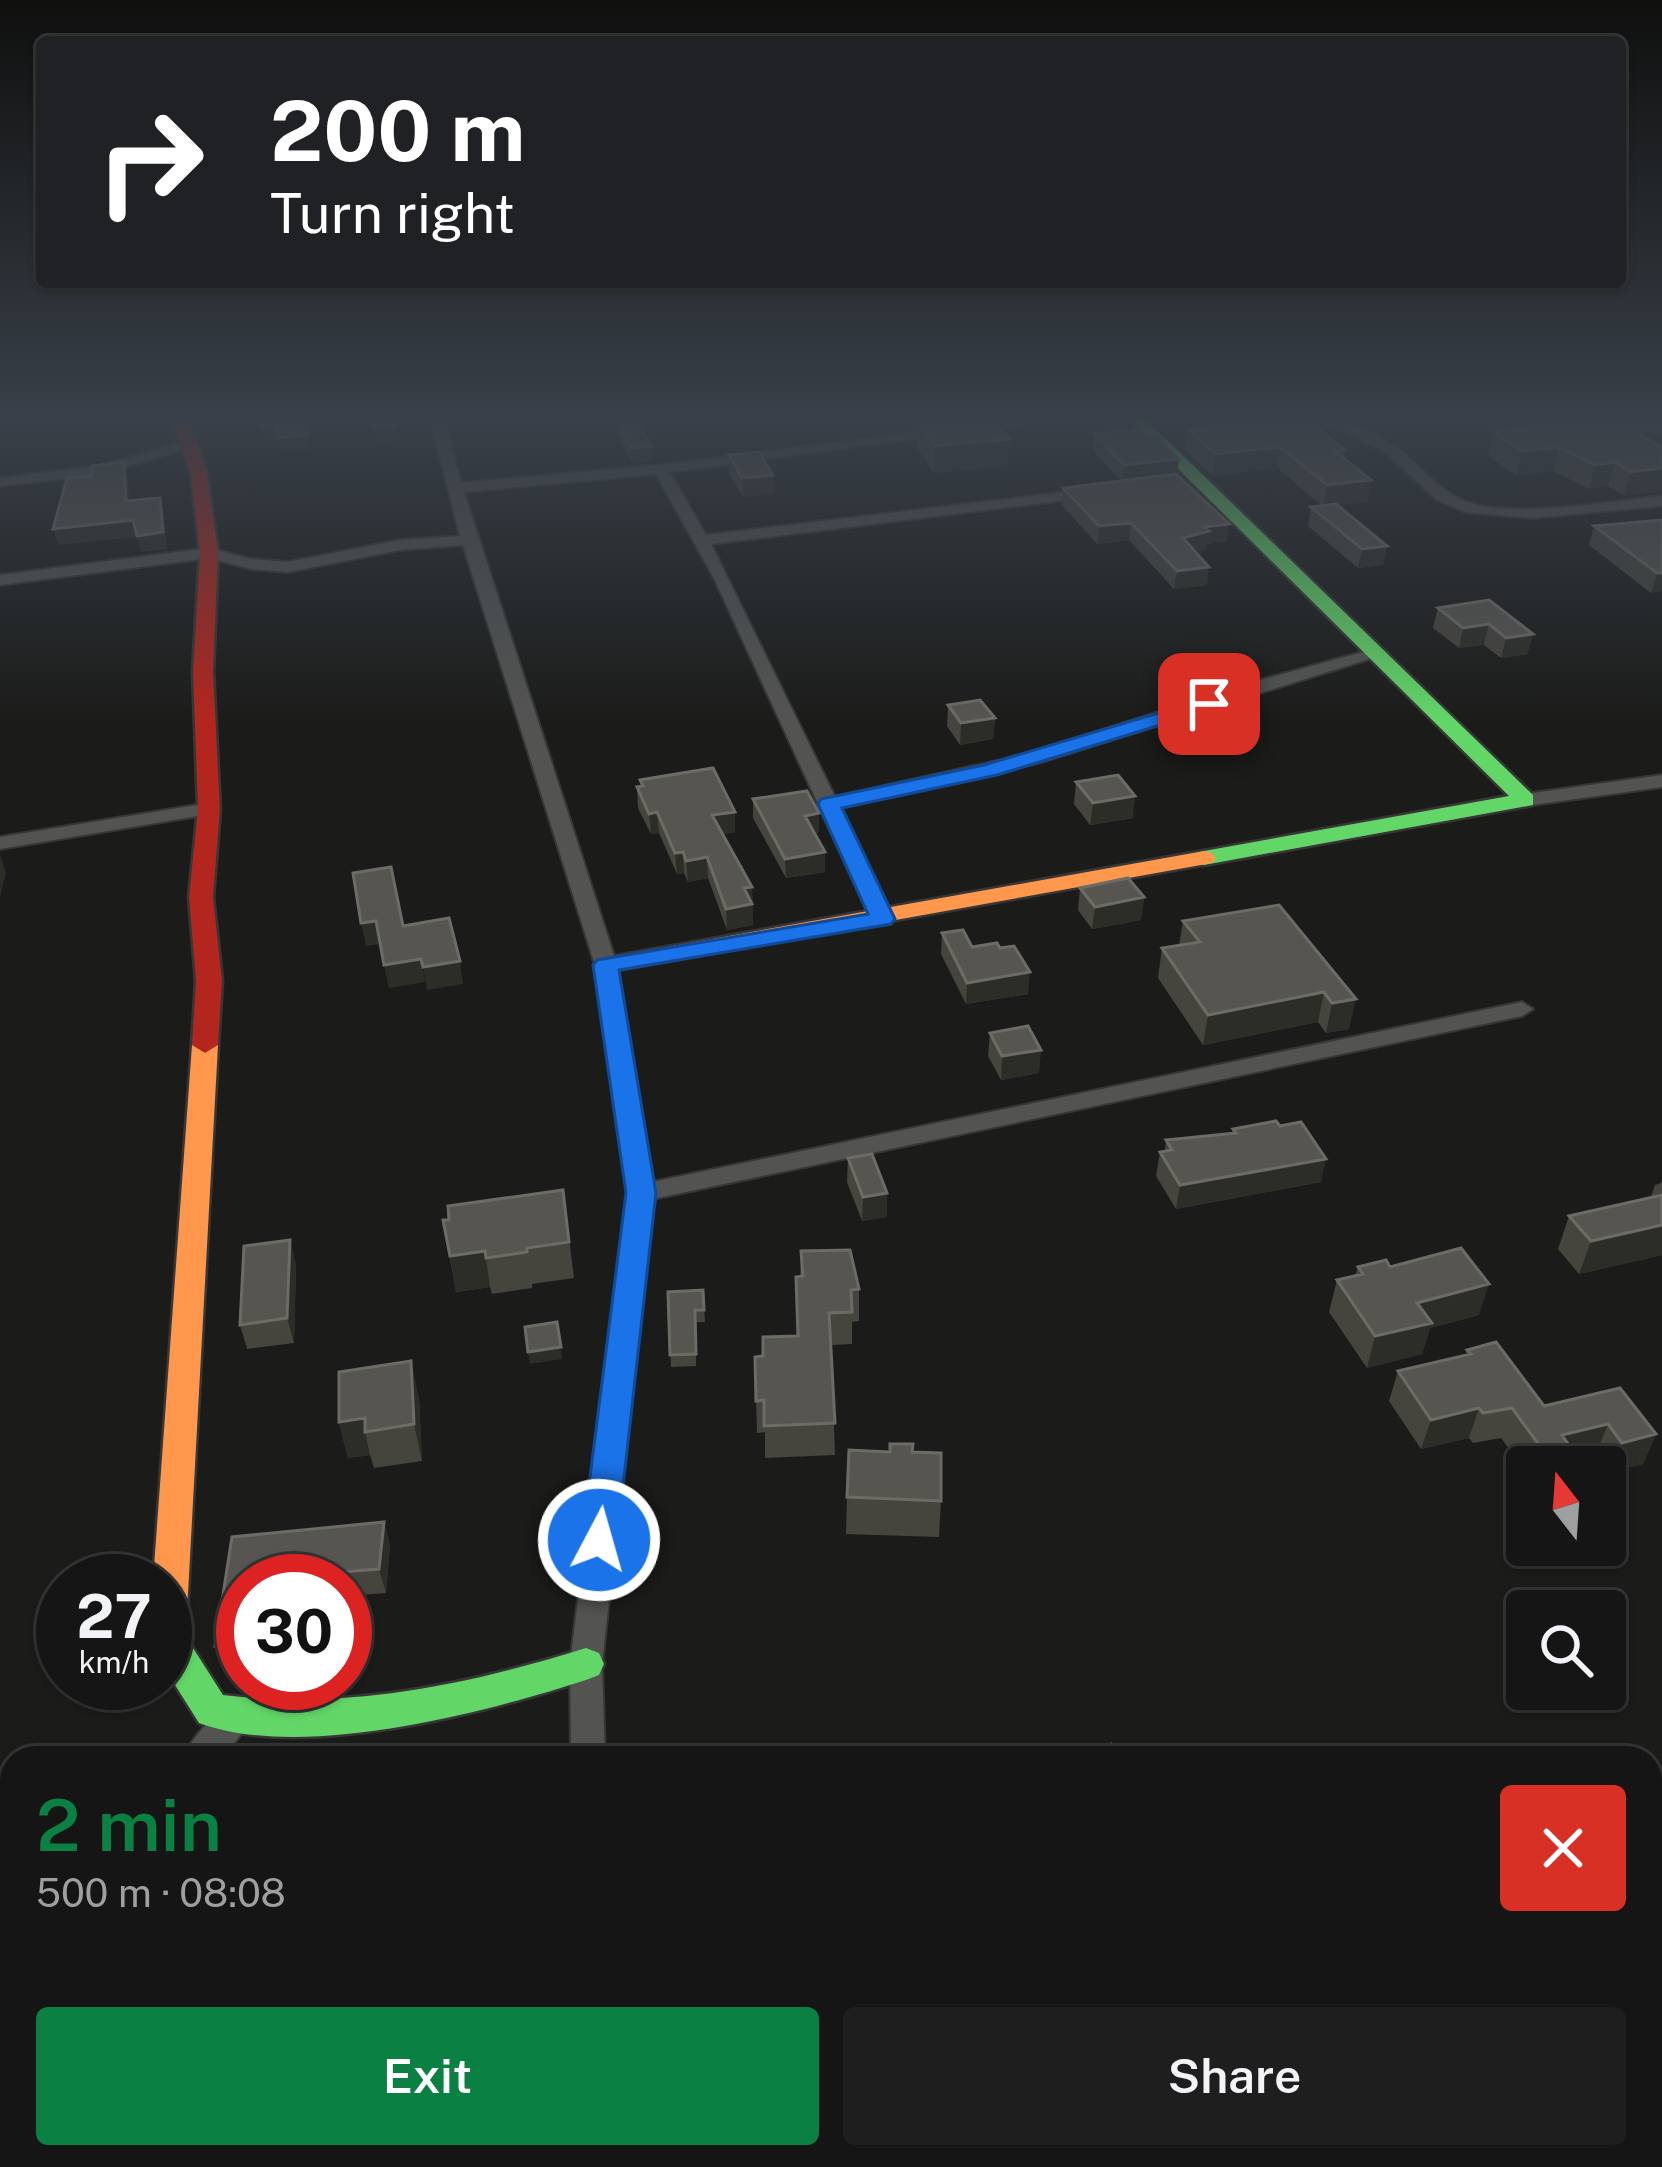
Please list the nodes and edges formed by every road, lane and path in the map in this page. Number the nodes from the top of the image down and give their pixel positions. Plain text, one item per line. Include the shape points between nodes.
1 (205, 519) edge
2 (464, 519) edge
3 (689, 519) edge
4 (872, 519) edge
5 (1227, 519) edge
6 (469, 540) junction
7 (700, 540) junction
8 (209, 553) junction
9 (0, 580) edge
10 (1376, 654) junction
11 (1662, 781) edge
12 (1525, 800) junction
13 (829, 804) junction
14 (209, 809) junction
15 (0, 843) edge
16 (882, 919) junction
17 (606, 965) junction
18 (1522, 1009) dead end
19 (641, 1193) junction
20 (586, 1664) junction
21 (239, 1716) junction
22 (211, 1746) edge
23 (589, 1746) edge

1 - 8 street
2 - 6 street
3 - 7 street
4 - 7 street
5 - 10 street
6 - 8 street via 288,567
6 - 17 street
7 - 13 street
8 - 9 street
8 - 14 street
10 - 12 street
10 - 13 street via 989,770
11 - 12 street
12 - 16 street
13 - 16 street
14 - 15 street
14 - 21 street via 201,897 209,981 167,1640 212,1711
16 - 17 street
17 - 19 street
18 - 19 street
19 - 20 street
20 - 21 street via 496,1696 400,1712
20 - 23 street
21 - 22 street

